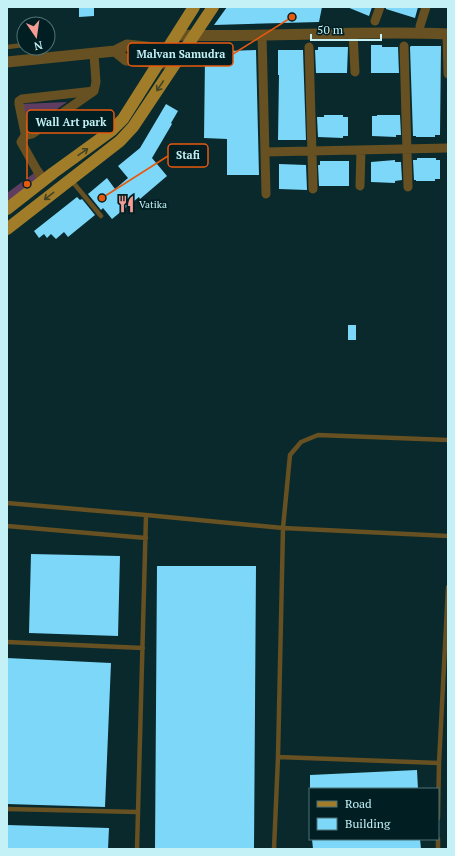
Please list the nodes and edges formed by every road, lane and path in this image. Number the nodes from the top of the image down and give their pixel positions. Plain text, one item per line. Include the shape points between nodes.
1 (194, 7) edge
2 (213, 7) edge
3 (380, 7) edge
4 (426, 7) edge
5 (375, 21) dead end
6 (420, 26) dead end
7 (353, 33) junction
8 (447, 34) edge
9 (177, 35) junction
10 (194, 35) junction
11 (262, 35) junction
12 (404, 46) dead end
13 (309, 47) dead end
14 (168, 49) junction
15 (115, 51) junction
16 (184, 51) junction
17 (94, 54) junction
18 (7, 62) edge
19 (158, 63) junction
20 (175, 64) junction
21 (355, 72) dead end
22 (448, 74) edge
23 (94, 92) junction
24 (26, 134) junction
25 (448, 148) edge
26 (406, 149) junction
27 (361, 150) junction
28 (311, 151) junction
29 (265, 152) junction
30 (70, 179) junction
31 (44, 181) junction
32 (360, 186) dead end
33 (408, 187) dead end
34 (313, 189) dead end
35 (266, 194) dead end
36 (7, 209) edge
37 (101, 216) dead end
38 (7, 229) edge
39 (448, 440) edge
40 (7, 503) edge
41 (146, 514) junction
42 (7, 526) edge
43 (283, 528) junction
44 (448, 536) edge
45 (146, 538) junction
46 (448, 587) edge
47 (7, 642) edge
48 (143, 648) junction
49 (442, 701) junction
50 (448, 702) edge
51 (278, 757) junction
52 (439, 763) junction
53 (439, 788) edge
54 (7, 809) edge
55 (138, 812) junction
56 (137, 849) edge
57 (274, 849) edge

1 - 9 main road
2 - 10 main road
3 - 5 street
4 - 6 street
7 - 8 street
7 - 11 street
7 - 21 street
8 - 22 street
9 - 10 street
9 - 14 main road
10 - 11 street
10 - 16 main road
11 - 29 street
12 - 26 street
13 - 28 street
14 - 15 street via 128,45
14 - 16 street
14 - 19 main road
15 - 17 street
15 - 19 street via 126,60
16 - 20 main road
17 - 18 street
17 - 23 street
19 - 20 street
31 -> 19 main road via 111,132 123,119
20 -> 30 main road via 124,136
23 - 24 street via 32,134
23 - 24 street via 22,99 19,104
24 - 31 street via 21,142
25 - 26 street
26 - 27 street
26 - 33 street
27 - 28 street
27 - 32 street
28 - 29 street
28 - 34 street
29 - 35 street
30 - 37 lane
30 -> 38 main road
31 - 36 main road
39 - 43 lane via 318,435 302,442 290,455
40 - 41 lane
41 - 43 lane
41 - 45 lane
42 - 45 lane
43 - 44 lane
43 - 51 lane
45 - 48 lane
46 - 49 lane
47 - 48 lane
48 - 55 lane
49 - 50 lane
49 - 52 lane
51 - 52 lane
51 - 57 lane
52 - 53 lane
54 - 55 lane
55 - 56 lane

